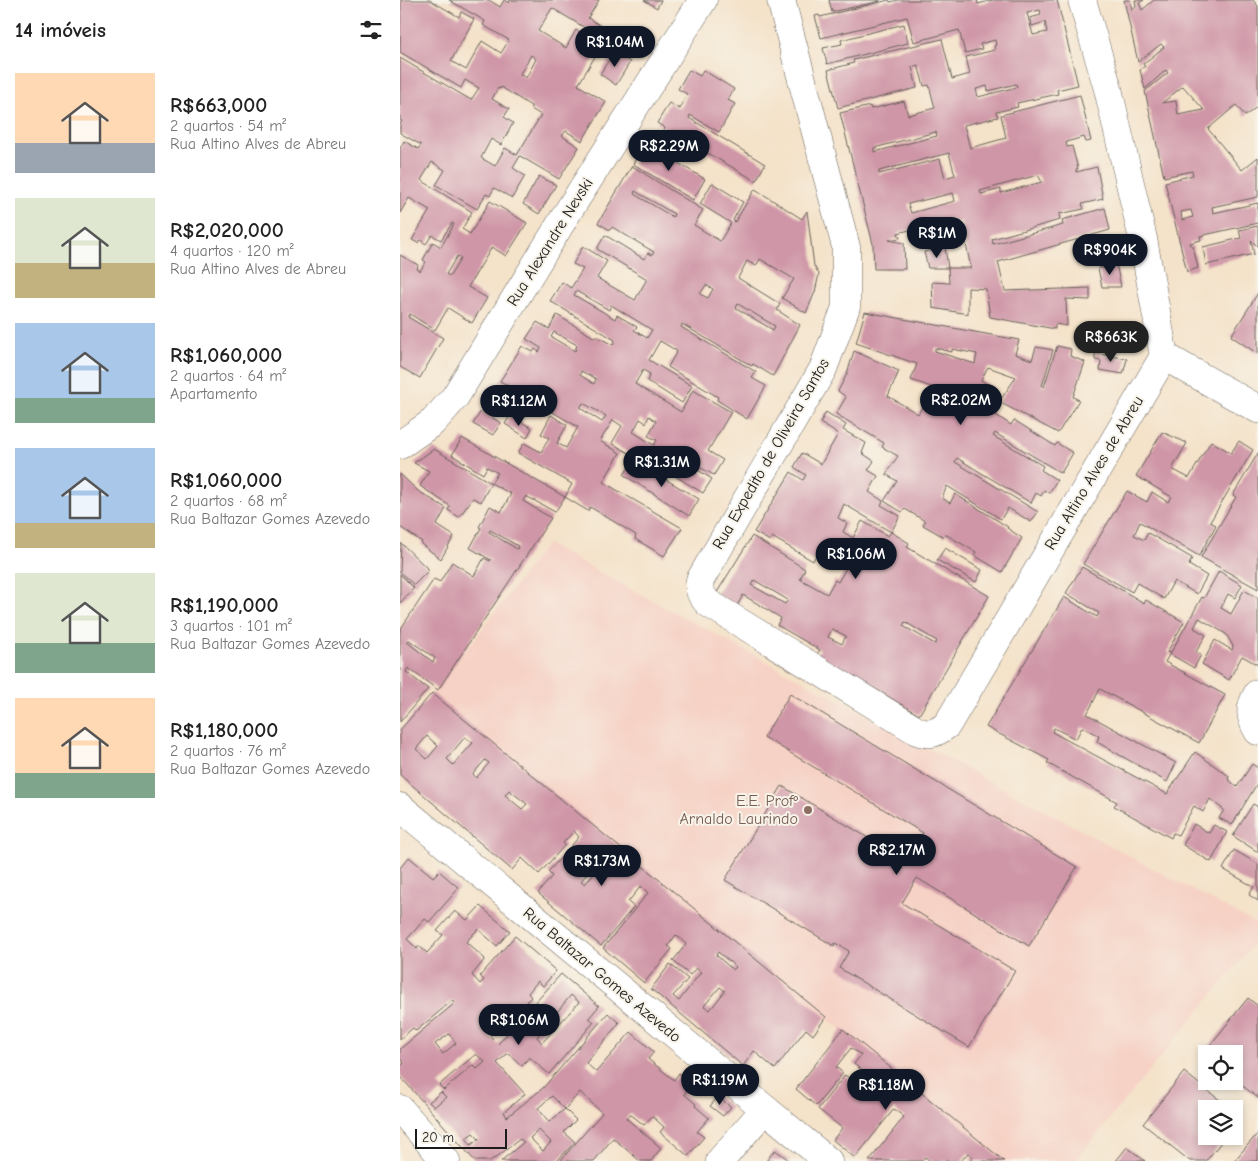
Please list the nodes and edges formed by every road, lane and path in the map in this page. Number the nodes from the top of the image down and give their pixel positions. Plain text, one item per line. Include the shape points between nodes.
1 (703, 0) edge
2 (782, 0) edge
3 (1082, 0) edge
4 (1164, 356) junction
5 (1258, 409) edge
6 (400, 445) edge
7 (1255, 699) edge
8 (947, 725) joint
9 (1258, 731) edge
10 (400, 808) edge
11 (400, 1109) edge
12 (765, 1109) junction
13 (446, 1161) edge
14 (720, 1161) edge
15 (828, 1161) edge

1 - 6 street, Rua Alexandre Nevski via 454,397 433,422
2 - 8 street, Rua Expedito de Oliveira Santos via 846,247 846,307 823,369 698,588 708,603 917,731 928,735
3 - 4 street via 1108,90 1142,239
4 - 5 street
4 - 8 street, Rua Altino Alves de Abreu
7 - 9 street via 1251,718
10 - 12 street, Rua Baltazar Gomes Azevedo
11 - 13 street
12 - 14 street
12 - 15 street, Rua Baltazar Gomes Azevedo

